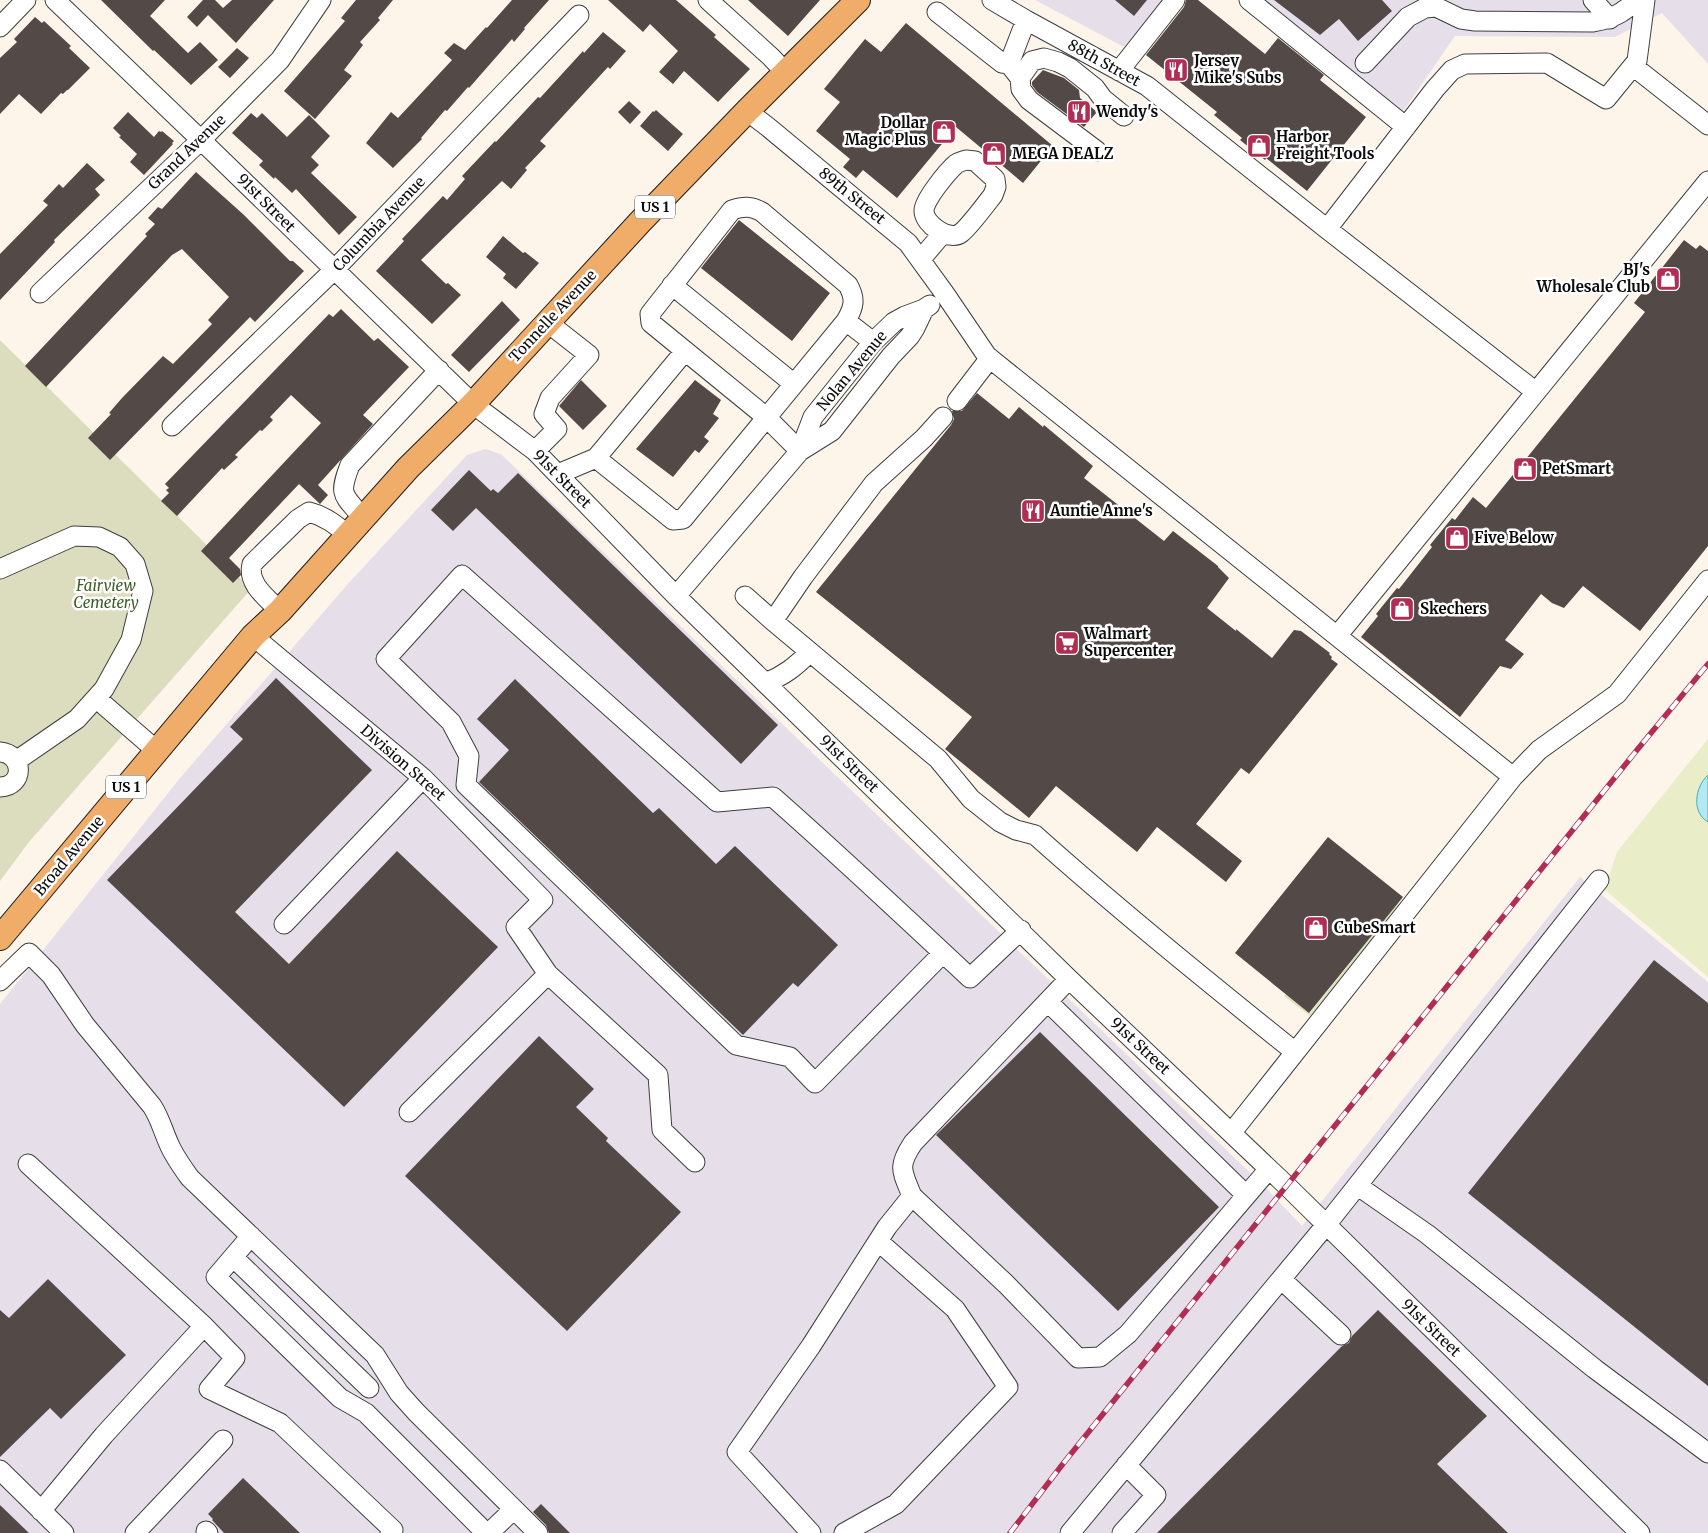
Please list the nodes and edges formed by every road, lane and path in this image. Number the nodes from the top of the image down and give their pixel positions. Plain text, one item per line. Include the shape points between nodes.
1 (26, 0) edge
2 (55, 0) edge
3 (320, 0) edge
4 (708, 0) edge
5 (858, 0) edge
6 (992, 0) edge
7 (1175, 0) edge
8 (1249, 0) edge
9 (1593, 0) edge
10 (1637, 0) edge
11 (1645, 0) edge
12 (937, 12) dead end
13 (579, 15) dead end
14 (1610, 19) junction
15 (1026, 20) junction
16 (0, 27) edge
17 (1365, 63) dead end
18 (1633, 66) junction
19 (1119, 70) junction
20 (1014, 71) junction
21 (786, 73) junction
22 (747, 111) junction
23 (1124, 116) dead end
24 (1708, 125) edge
25 (1406, 127) junction
26 (201, 140) junction
27 (1098, 151) dead end
28 (1708, 180) edge
29 (1327, 230) junction
30 (943, 233) dead end
31 (920, 259) junction
32 (334, 270) junction
33 (672, 285) junction
34 (40, 293) dead end
35 (946, 294) junction
36 (924, 309) junction
37 (846, 321) junction
38 (547, 322) junction
39 (873, 342) junction
40 (685, 351) junction
41 (990, 358) junction
42 (439, 370) junction
43 (794, 384) junction
44 (1536, 392) junction
45 (957, 401) dead end
46 (473, 404) junction
47 (766, 417) junction
48 (944, 417) dead end
49 (172, 426) dead end
50 (535, 451) junction
51 (800, 451) junction
52 (596, 458) junction
53 (558, 474) junction
54 (356, 526) junction
55 (0, 569) edge
56 (1708, 580) edge
57 (676, 596) junction
58 (745, 596) dead end
59 (280, 611) junction
60 (773, 621) junction
61 (254, 636) junction
62 (1337, 636) junction
63 (810, 652) junction
64 (766, 683) junction
65 (96, 698) junction
66 (157, 751) junction
67 (8, 757) edge
68 (1513, 777) junction
69 (423, 778) junction
70 (466, 784) junction
71 (0, 787) edge
72 (448, 803) junction
73 (1599, 880) dead end
74 (284, 924) dead end
75 (1021, 930) junction
76 (0, 938) edge
77 (943, 953) junction
78 (548, 974) junction
79 (1069, 979) junction
80 (0, 981) edge
81 (1048, 1003) junction
82 (1295, 1052) junction
83 (409, 1112) dead end
84 (1232, 1132) junction
85 (695, 1162) dead end
86 (28, 1164) dead end
87 (1265, 1165) junction
88 (1358, 1186) junction
89 (1246, 1195) junction
90 (912, 1196) junction
91 (1326, 1225) junction
92 (251, 1236) junction
93 (878, 1241) junction
94 (233, 1257) junction
95 (1281, 1279) junction
96 (204, 1326) junction
97 (1340, 1335) dead end
98 (386, 1371) junction
99 (369, 1388) junction
100 (352, 1406) junction
101 (223, 1440) dead end
102 (1708, 1453) edge
103 (1126, 1465) junction
104 (0, 1470) edge
105 (514, 1508) junction
106 (41, 1511) junction
107 (64, 1533) edge
108 (135, 1533) edge
109 (390, 1533) edge
110 (488, 1533) edge
111 (538, 1533) edge
112 (811, 1533) edge
113 (844, 1533) edge
114 (1070, 1533) edge
115 (1122, 1533) edge
116 (1640, 1533) edge

1 - 16 street
2 - 26 street, 91st Street
3 - 26 street, Grand Avenue via 280,60
4 - 21 street
5 - 21 main road, Tonnelle Avenue / US 1
6 - 15 street, 88th Street
7 - 19 street
8 - 25 street
9 - 14 street
10 - 14 street
11 - 18 street via 1637,61
12 - 20 street
13 - 32 street, Columbia Avenue
14 - 17 street via 1563,23 1475,21 1461,19 1436,7 1425,8 1408,17
15 - 19 street, 88th Street
15 - 20 street
18 - 24 street
18 - 25 street via 1606,99 1547,63 1465,64 1446,76
19 - 29 street, 88th Street via 1147,86
20 - 23 street via 1044,58 1058,62 1070,68
20 - 27 street via 1029,100
21 - 22 main road, Tonnelle Avenue / US 1
22 - 31 street, 89th Street via 903,238
22 - 38 main road, Tonnelle Avenue / US 1
25 - 29 street
26 - 32 street, 91st Street
26 - 34 street, Grand Avenue
28 - 44 street
29 - 44 street, 88th Street
30 - 31 street
31 - 35 street, 89th Street
32 - 42 street, 91st Street
32 - 49 street, Columbia Avenue
33 - 37 street via 732,210 752,206 848,284 854,294 854,304
33 - 40 street via 650,314 651,323
33 - 43 street
35 - 36 street, Nolan Avenue
35 - 41 street, 89th Street
36 - 39 street, Nolan Avenue via 894,322
36 - 51 street, Nolan Avenue via 910,336 832,431
37 - 39 street
37 - 43 street
38 - 46 main road, Tonnelle Avenue / US 1
38 - 50 street via 589,355 550,398 544,414 557,429
39 - 51 street, Nolan Avenue via 813,417
40 - 47 street
40 - 52 street
41 - 45 street
41 - 62 street, 89th Street
42 - 46 street, 91st Street
42 - 54 street via 350,465 343,493
43 - 47 street
44 - 62 street
46 - 50 street, 91st Street
46 - 54 main road, Tonnelle Avenue / US 1 via 408,468
47 - 51 street
47 - 52 street via 683,519 673,520
48 - 60 street via 874,484
50 - 53 street, 91st Street
51 - 57 street, Nolan Avenue
52 - 53 street
53 - 57 street, 91st Street
54 - 59 main road, Tonnelle Avenue / US 1
54 - 59 street via 309,512 252,564 253,583
55 - 65 street via 74,536 99,537 120,547 135,564 143,592 131,640
56 - 68 street via 1617,694 1539,750
57 - 64 street, 91st Street
58 - 60 street
59 - 61 main road, Tonnelle Avenue / US 1
60 - 63 street
61 - 66 main road, Broad Avenue / US 1
61 - 69 street, Division Street
62 - 68 street, 89th Street
63 - 64 street via 796,667
63 - 82 street via 938,759 978,805 1000,822 1035,835 1136,923
64 - 75 street, 91st Street
65 - 66 street
65 - 67 street via 77,718
66 - 76 main road, Broad Avenue / US 1
67 - 71 street via 18,773 8,786
68 - 82 street
69 - 72 street, Division Street
69 - 74 street
70 - 72 street
70 - 77 street via 736,1045 790,1057 815,1083
70 - 77 street via 469,756 451,722 386,659 462,575 717,802 773,797
72 - 78 street, Division Street via 543,900 516,928
73 - 88 street
75 - 77 street via 970,978
75 - 79 street, 91st Street
78 - 83 street
78 - 85 street via 658,1074 662,1130
79 - 81 street
79 - 84 street, 91st Street
80 - 92 street via 29,953 51,975 85,1025 152,1106 170,1146 190,1178
81 - 89 street
81 - 90 street via 913,1143 903,1158 902,1172
82 - 84 street
84 - 87 street, 91st Street
86 - 96 street
87 - 89 street
87 - 91 street, 91st Street
88 - 91 street
88 - 102 street via 1427,1234 1595,1369
89 - 90 street via 1128,1334 1100,1357 1078,1358 1006,1284
90 - 93 street
91 - 95 street
91 - 116 street, 91st Street
92 - 94 street
92 - 98 street via 375,1355
93 - 112 street via 811,1346 737,1452
93 - 113 street via 955,1310 1008,1387 896,1504
94 - 99 street
94 - 100 street via 216,1277 334,1393
95 - 97 street
95 - 103 street
96 - 106 street via 104,1435
96 - 109 street via 235,1358 209,1389 280,1424 393,1530
98 - 99 street
98 - 105 street via 416,1412
99 - 100 street
100 - 110 street via 366,1413
101 - 108 street
103 - 114 street
103 - 115 street via 1156,1495
104 - 106 street
105 - 110 street
105 - 111 street
106 - 107 street

